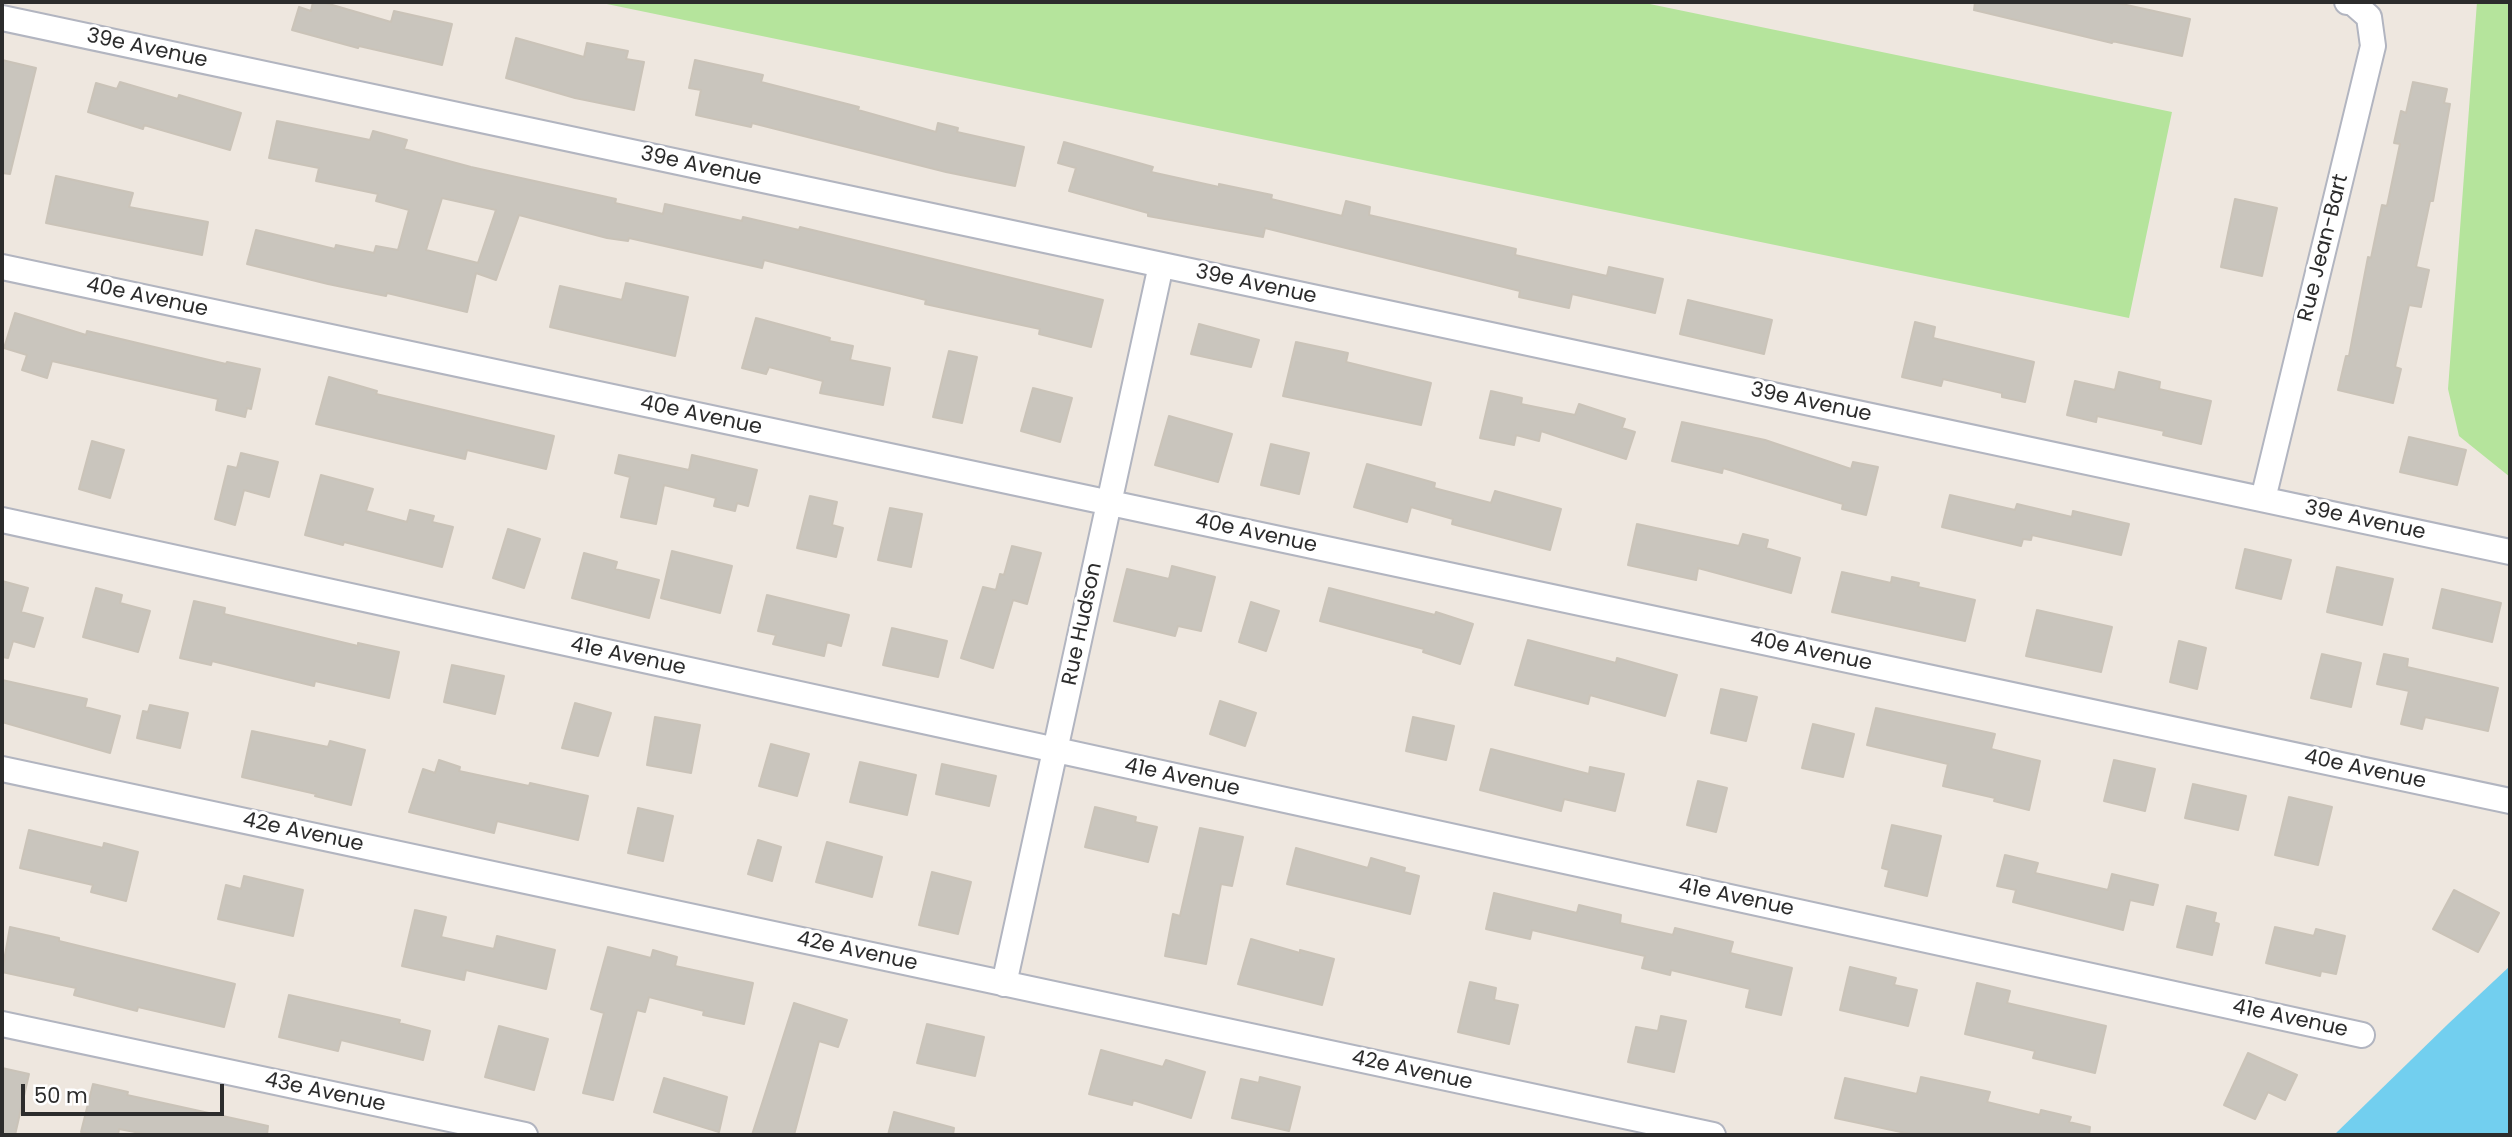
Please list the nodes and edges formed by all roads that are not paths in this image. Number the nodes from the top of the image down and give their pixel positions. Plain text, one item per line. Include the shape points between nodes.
1 (2350, 2) edge
2 (2, 18) edge
3 (1161, 265) junction
4 (2, 267) edge
5 (2263, 499) junction
6 (1110, 503) junction
7 (2, 520) edge
8 (2510, 552) edge
9 (1055, 750) junction
10 (2, 769) edge
11 (2510, 801) edge
12 (1004, 984) junction
13 (2, 1024) edge
14 (2362, 1035) dead end
15 (525, 1135) edge
16 (1713, 1135) edge

1 - 5 street, Rue Jean-Bart via 2370,17 2374,46
2 - 3 street, 39e Avenue
3 - 5 street, 39e Avenue
3 - 6 street, Rue Hudson
4 - 6 street, 40e Avenue
5 - 8 street, 39e Avenue
6 - 9 street, Rue Hudson
6 - 11 street, 40e Avenue
7 - 9 street, 41e Avenue
9 - 12 street, Rue Hudson
9 - 14 street, 41e Avenue
10 - 12 street, 42e Avenue
12 - 16 street, 42e Avenue
13 - 15 street, 43e Avenue

